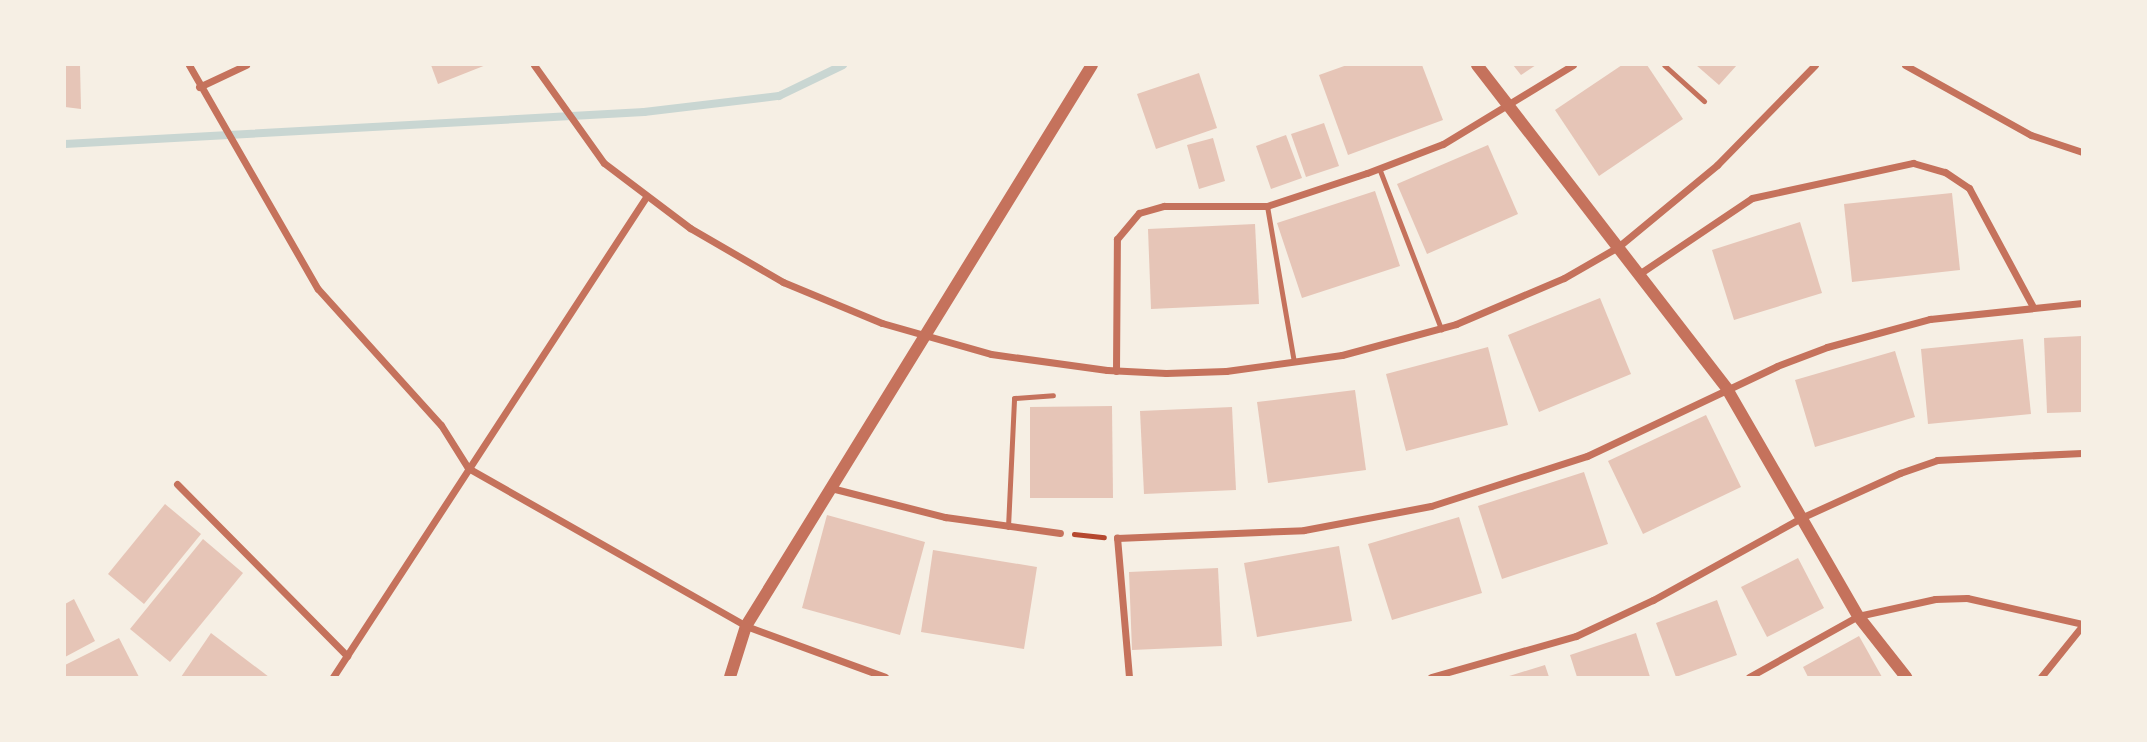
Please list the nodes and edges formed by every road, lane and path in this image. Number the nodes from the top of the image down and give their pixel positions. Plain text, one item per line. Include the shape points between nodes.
1 (189, 65) edge
2 (246, 65) edge
3 (534, 65) edge
4 (1092, 65) edge
5 (1477, 65) edge
6 (1573, 65) edge
7 (1664, 65) edge
8 (1815, 65) edge
9 (1905, 65) edge
10 (199, 87) junction
11 (1704, 101) dead end
12 (1509, 107) junction
13 (2082, 152) edge
14 (1379, 168) junction
15 (646, 197) junction
16 (1267, 206) junction
17 (1618, 247) junction
18 (1639, 274) junction
19 (2082, 303) edge
20 (2032, 305) junction
21 (1441, 329) junction
22 (926, 335) junction
23 (1294, 364) junction
24 (1116, 371) junction
25 (1727, 389) junction
26 (1053, 395) dead end
27 (2082, 453) edge
28 (468, 468) junction
29 (177, 484) dead end
30 (831, 488) junction
31 (1803, 517) junction
32 (1008, 527) junction
33 (1060, 533) joint
34 (1118, 538) junction
35 (1858, 617) junction
36 (2082, 625) edge
37 (746, 626) junction
38 (347, 656) junction
39 (333, 677) edge
40 (730, 677) edge
41 (885, 677) edge
42 (1129, 677) edge
43 (1431, 677) edge
44 (1749, 677) edge
45 (1906, 677) edge
46 (2040, 677) edge

1 - 10 street
2 - 10 street
3 - 15 street via 604,163
4 - 22 street
5 - 12 street
6 - 12 street
7 - 11 lane
8 - 17 street via 1717,165
9 - 13 street via 2031,135
10 - 28 street via 318,289 441,425
12 - 14 street via 1443,144
12 - 17 street
14 - 16 street
14 - 21 lane
15 - 22 street via 783,282 882,323
15 - 28 street
16 - 23 lane
16 - 24 street via 1164,206 1139,213 1117,239
17 - 18 street
17 - 21 street via 1521,298
18 - 20 street via 1752,198 1913,163 1945,172 1969,188
18 - 25 street
19 - 20 street
20 - 25 street via 1878,332 1789,361
21 - 23 street
22 - 24 street via 991,354
22 - 30 street
23 - 24 street via 1226,371
25 - 31 street
25 - 34 street via 1587,456 1431,506 1304,530
26 - 32 lane via 1014,398
27 - 31 street via 1937,460
28 - 37 street
28 - 38 street
29 - 38 street
30 - 32 street via 945,517
30 - 37 street
31 - 35 street
31 - 43 street via 1653,600 1576,636
32 - 33 street
33 - 34 path
34 - 42 street
35 - 36 street via 1935,599 1967,597
35 - 44 street
35 - 45 street
36 - 46 street
37 - 40 street
37 - 41 street
38 - 39 street

